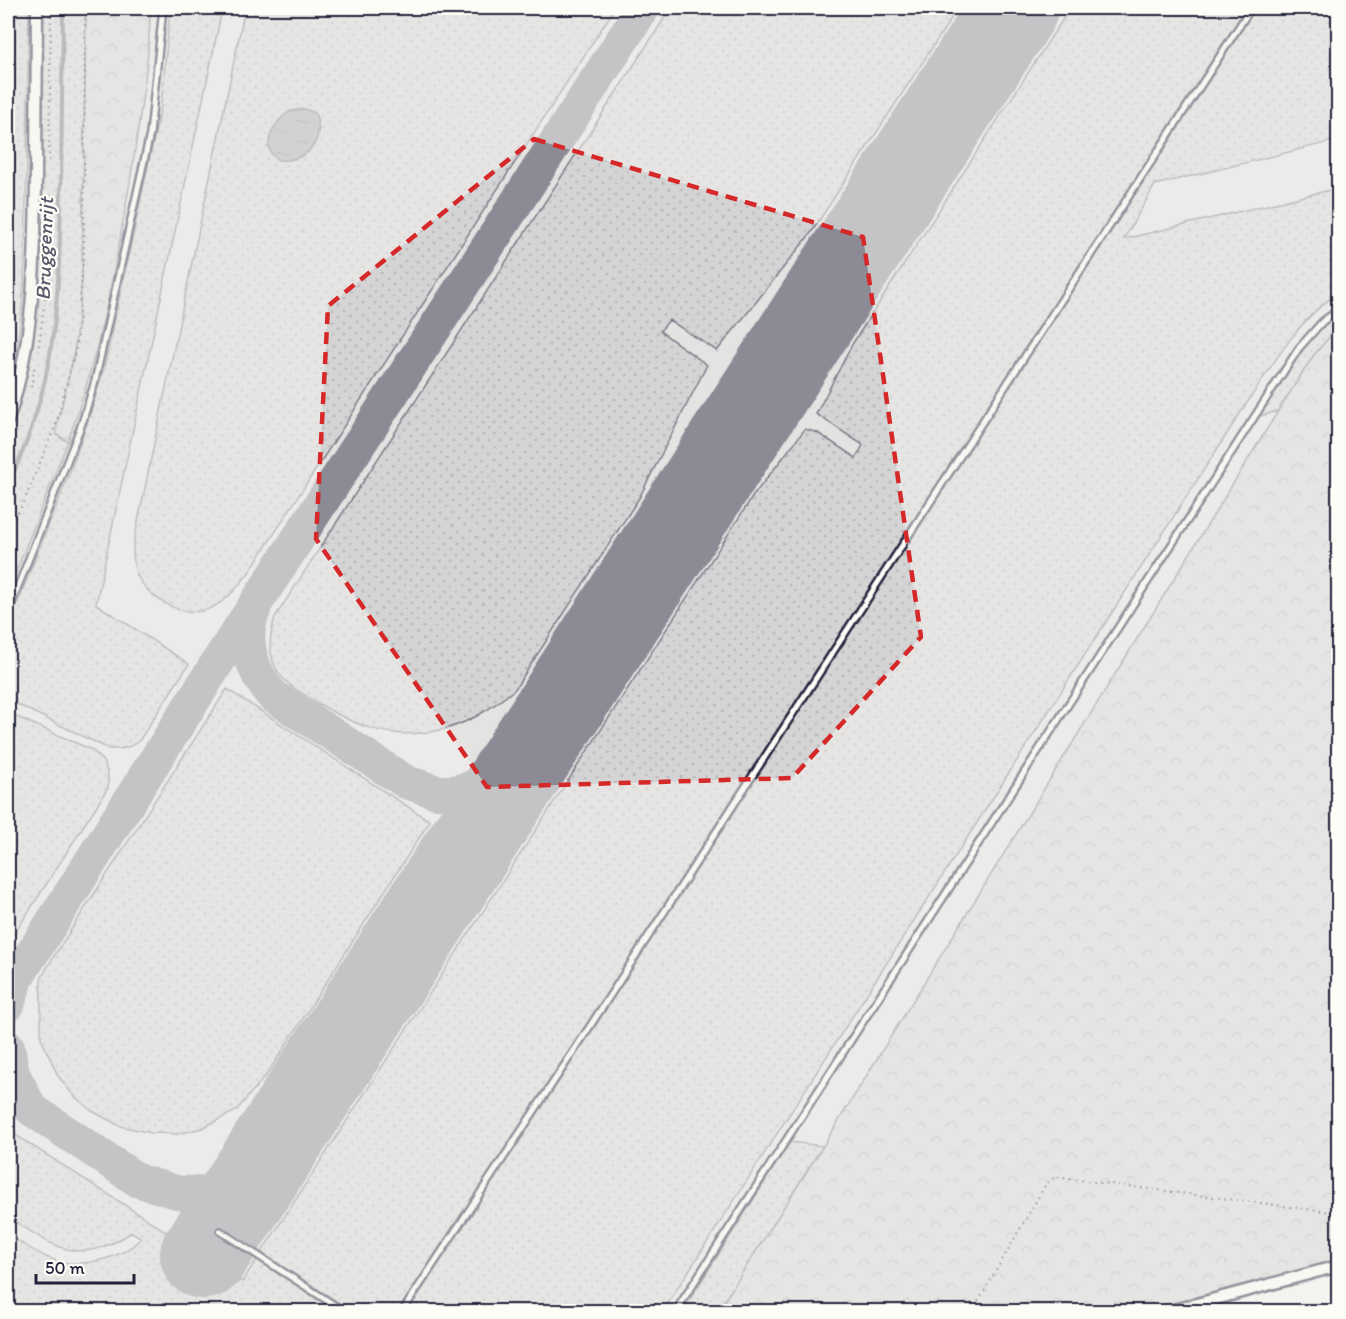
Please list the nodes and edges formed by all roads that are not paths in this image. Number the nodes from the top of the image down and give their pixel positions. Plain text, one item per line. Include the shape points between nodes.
1 (37, 8) edge
2 (163, 8) edge
3 (1251, 8) edge
4 (1338, 310) edge
5 (8, 420) edge
6 (8, 612) edge
7 (220, 1231) dead end
8 (1338, 1266) edge
9 (345, 1311) edge
10 (402, 1311) edge
11 (675, 1311) edge
12 (1167, 1311) edge

1 - 5 street via 32,310 22,371
2 - 6 lane via 150,135 94,381 82,423
3 - 10 lane
4 - 11 lane via 1299,348
7 - 9 lane
8 - 12 street

